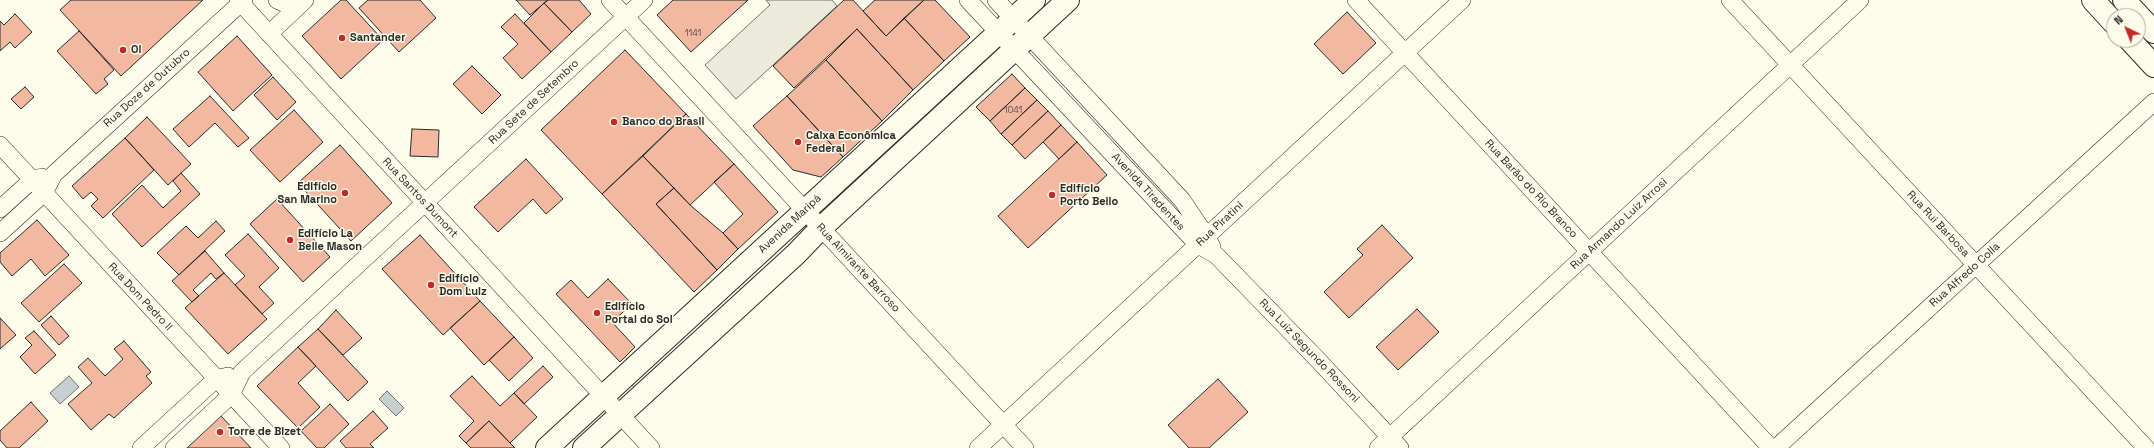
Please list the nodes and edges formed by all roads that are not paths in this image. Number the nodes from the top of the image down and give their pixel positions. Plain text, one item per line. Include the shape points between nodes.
1 (277, 0) edge
2 (610, 0) edge
3 (644, 0) edge
4 (968, 0) edge
5 (984, 0) edge
6 (996, 0) edge
7 (1034, 0) edge
8 (1356, 0) edge
9 (1462, 0) edge
10 (1730, 0) edge
11 (1860, 0) edge
12 (2093, 0) edge
13 (2124, 0) edge
14 (241, 1) edge
15 (303, 2) edge
16 (1054, 4) edge
17 (2106, 14) edge
18 (626, 17) junction
19 (1006, 26) junction
20 (2154, 32) edge
21 (269, 34) junction
22 (1022, 43) junction
23 (2137, 48) edge
24 (1404, 53) junction
25 (972, 57) junction
26 (1056, 64) junction
27 (1791, 65) junction
28 (2154, 66) edge
29 (988, 74) junction
30 (1040, 78) junction
31 (2154, 102) edge
32 (0, 145) edge
33 (54, 174) junction
34 (32, 180) junction
35 (831, 186) junction
36 (44, 192) junction
37 (1182, 200) junction
38 (424, 203) junction
39 (845, 206) junction
40 (0, 209) edge
41 (805, 211) junction
42 (1168, 214) junction
43 (821, 228) junction
44 (0, 233) edge
45 (777, 236) junction
46 (1203, 241) junction
47 (1589, 252) junction
48 (796, 254) junction
49 (1216, 255) joint
50 (1976, 265) junction
51 (633, 369) junction
52 (242, 372) junction
53 (216, 379) junction
54 (646, 393) junction
55 (231, 395) junction
56 (602, 396) junction
57 (620, 414) junction
58 (577, 420) junction
59 (1003, 425) junction
60 (1395, 442) edge
61 (588, 444) edge
62 (141, 448) edge
63 (174, 448) edge
64 (281, 448) edge
65 (547, 448) edge
66 (651, 448) edge
67 (978, 448) edge
68 (1025, 448) edge
69 (1378, 448) edge
70 (1771, 448) edge
71 (1776, 448) edge
72 (2146, 448) edge

1 - 15 street via 288,5
2 - 18 street, Rua Almirante Barroso
3 - 18 street, Rua Sete de Setembro
4 - 5 street via 978,3
4 - 19 street, Avenida Tiradentes
6 - 19 street, Avenida Tiradentes
7 - 19 main road, Avenida Maripá
8 - 24 street, Rua Barão do Rio Branco
9 - 24 street, Rua Piratini
10 - 27 street, Rua Rui Barbosa
11 - 27 street, Rua Armando Luiz Arrosi
12 - 17 main road
13 - 20 main road
14 - 21 street, Rua Santos Dumont
14 - 33 street, Rua Doze de Outubro
15 - 21 street
16 - 22 main road
18 - 38 street, Rua Sete de Setembro
18 - 41 street, Rua Almirante Barroso
19 - 22 street, Avenida Tiradentes
19 - 25 main road, Avenida Maripá
21 - 38 street, Rua Santos Dumont
22 - 26 street, Avenida Tiradentes
22 - 29 main road
22 - 30 street, Avenida Tiradentes
23 - 28 main road
24 - 46 street, Rua Piratini
24 - 47 street, Rua Barão do Rio Branco
25 - 29 main road via 982,58 988,65
25 - 35 main road, Avenida Maripá
26 - 30 street via 1046,64 1042,67
26 - 37 street, Avenida Tiradentes
27 - 47 street, Rua Armando Luiz Arrosi
27 - 50 street, Rua Rui Barbosa
29 - 39 main road
30 - 42 street, Avenida Tiradentes
31 - 50 street, Rua Alfredo Colla
32 - 34 street, Rua Dom Pedro II
33 - 34 street
33 - 36 street
34 - 36 street, Rua Dom Pedro II
34 - 40 street
35 - 39 main road via 828,199 835,206
35 - 41 main road, Avenida Maripá
36 - 44 street
36 - 53 street, Rua Dom Pedro II
37 - 42 street via 1179,212
37 - 46 street, Avenida Tiradentes
38 - 52 street, Rua Sete de Setembro
38 - 56 street, Rua Santos Dumont
39 - 43 main road
41 - 43 street, Rua Almirante Barroso
41 - 45 main road, Avenida Maripá
42 - 46 street, Avenida Tiradentes
43 - 48 main road
43 - 59 street, Rua Almirante Barroso
45 - 48 main road via 788,236 795,244
45 - 51 main road, Avenida Maripá
46 - 49 street, Avenida Tiradentes
46 - 59 street, Rua Piratini
47 - 60 street, Rua Armando Luiz Arrosi
47 - 70 street, Rua Barão do Rio Branco
48 - 54 main road
49 - 60 street, Rua Luiz Segundo Rossoni
50 - 71 street, Rua Alfredo Colla
50 - 72 street, Rua Rui Barbosa
51 - 54 main road via 631,382 635,388
51 - 56 main road, Avenida Maripá
52 - 53 street
52 - 55 street
53 - 55 street, Rua Dom Pedro II
53 - 62 street
54 - 57 main road
55 - 63 street
55 - 64 street, Rua Dom Pedro II
56 - 57 street, Rua Santos Dumont
56 - 58 main road, Avenida Maripá
57 - 61 main road
57 - 66 street
58 - 61 main road via 588,422 594,429
58 - 65 main road, Avenida Maripá
59 - 67 street, Rua Piratini
59 - 68 street, Rua Almirante Barroso
60 - 69 street, Rua Armando Luiz Arrosi

